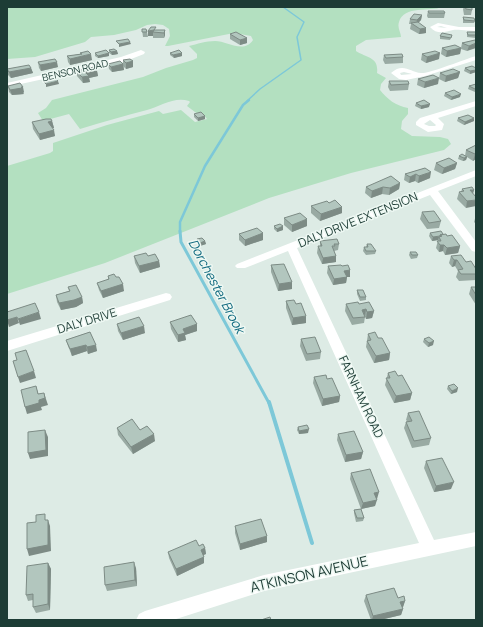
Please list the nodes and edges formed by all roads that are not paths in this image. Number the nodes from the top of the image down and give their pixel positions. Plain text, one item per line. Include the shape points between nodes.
1 (451, 28) dead end
2 (476, 29) edge
3 (141, 52) dead end
4 (476, 58) edge
5 (420, 75) dead end
6 (7, 85) edge
7 (476, 103) edge
8 (431, 118) dead end
9 (476, 173) edge
10 (432, 190) junction
11 (291, 246) junction
12 (476, 249) edge
13 (241, 266) dead end
14 (166, 297) dead end
15 (7, 346) edge
16 (476, 539) edge
17 (430, 548) junction
18 (145, 620) edge

1 - 2 street
3 - 6 street, BENSON ROAD via 123,59
4 - 5 street
7 - 8 street
9 - 10 street, DALY DRIVE EXTENSION
10 - 11 street, DALY DRIVE EXTENSION
10 - 12 street
11 - 13 street, DALY DRIVE EXTENSION
11 - 17 street, FARNHAM ROAD
14 - 15 street, DALY DRIVE
16 - 17 street, ATKINSON AVENUE
17 - 18 street, ATKINSON AVENUE via 264,584

